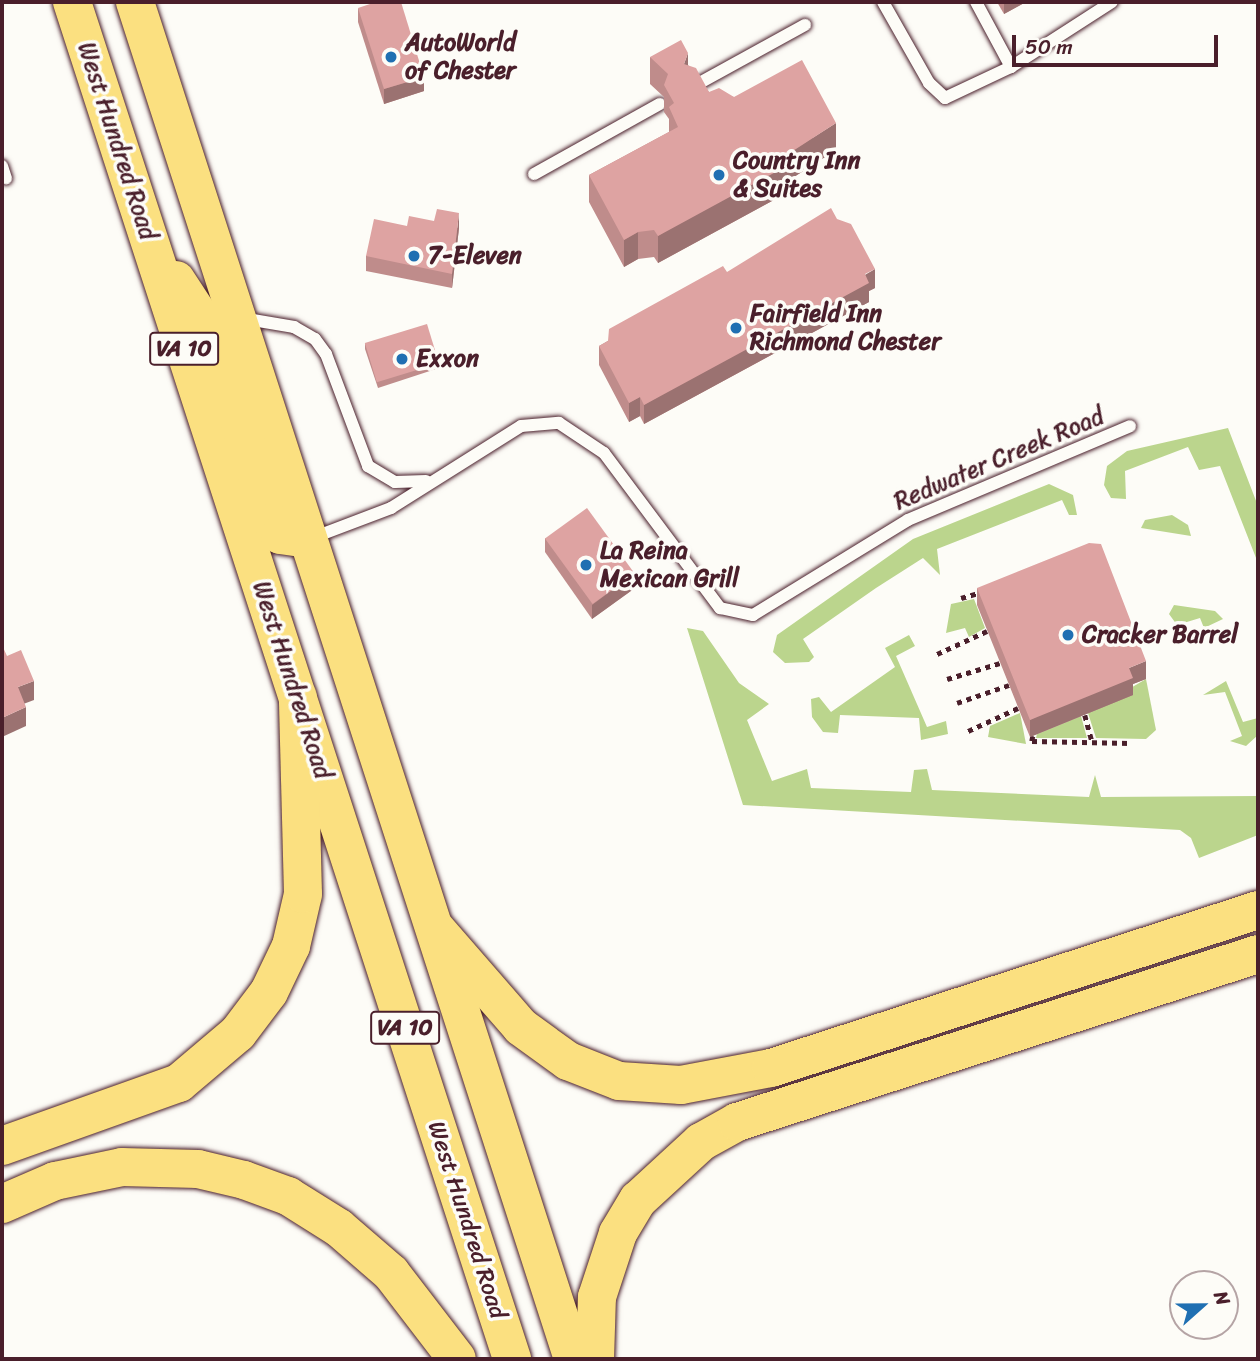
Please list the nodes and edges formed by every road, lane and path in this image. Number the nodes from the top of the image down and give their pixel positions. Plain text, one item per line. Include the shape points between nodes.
1 (72, 2) edge
2 (135, 2) edge
3 (883, 2) edge
4 (976, 2) edge
5 (1112, 2) edge
6 (805, 25) dead end
7 (1011, 68) junction
8 (692, 87) edge
9 (660, 104) edge
10 (534, 174) dead end
11 (148, 237) junction
12 (238, 317) junction
13 (1130, 426) dead end
14 (426, 481) junction
15 (308, 539) junction
16 (992, 588) edge
17 (980, 592) junction
18 (961, 598) dead end
19 (984, 603) edge
20 (987, 631) edge
21 (937, 654) dead end
22 (1000, 663) edge
23 (947, 679) dead end
24 (1009, 685) edge
25 (298, 697) junction
26 (957, 703) dead end
27 (1018, 708) edge
28 (1085, 715) edge
29 (968, 731) dead end
30 (1032, 736) edge
31 (1093, 743) junction
32 (1130, 743) dead end
33 (1258, 910) edge
34 (435, 928) junction
35 (1258, 954) edge
36 (2, 1146) edge
37 (2, 1203) edge
38 (457, 1359) edge
39 (512, 1359) edge
40 (573, 1359) edge
41 (594, 1359) edge

1 - 11 main road, West Hundred Road / VA 10
2 - 12 main road, VA 10
3 - 7 lane via 929,83 945,98
4 - 7 lane
5 - 7 lane
6 - 8 lane
9 - 10 lane
11 - 15 main road via 209,332 272,522 280,536
11 - 25 main road, West Hundred Road / VA 10
12 - 14 lane via 294,327 315,339 368,466 395,482
12 - 15 main road, VA 10
13 - 14 lane, Redwater Creek Road via 908,520 753,615 720,608 607,456 579,430 559,423 521,426
14 - 15 lane, Redwater Creek Road via 391,508
15 - 34 main road, VA 10
16 - 17 path
17 - 18 path
17 - 19 path
20 - 21 path
22 - 23 path
24 - 26 path
25 - 36 main road via 303,894 291,946 269,992 220,1051 179,1083
25 - 39 main road, West Hundred Road / VA 10
27 - 29 path
28 - 31 path
30 - 31 path via 1032,741
31 - 32 path
33 - 34 main road via 771,1068 681,1084 620,1080 568,1061 521,1027
34 - 40 main road, VA 10
35 - 41 main road via 737,1122 701,1142 638,1200 618,1233 597,1297
37 - 38 main road via 55,1181 122,1167 198,1169 244,1180 288,1196 338,1228 391,1273

